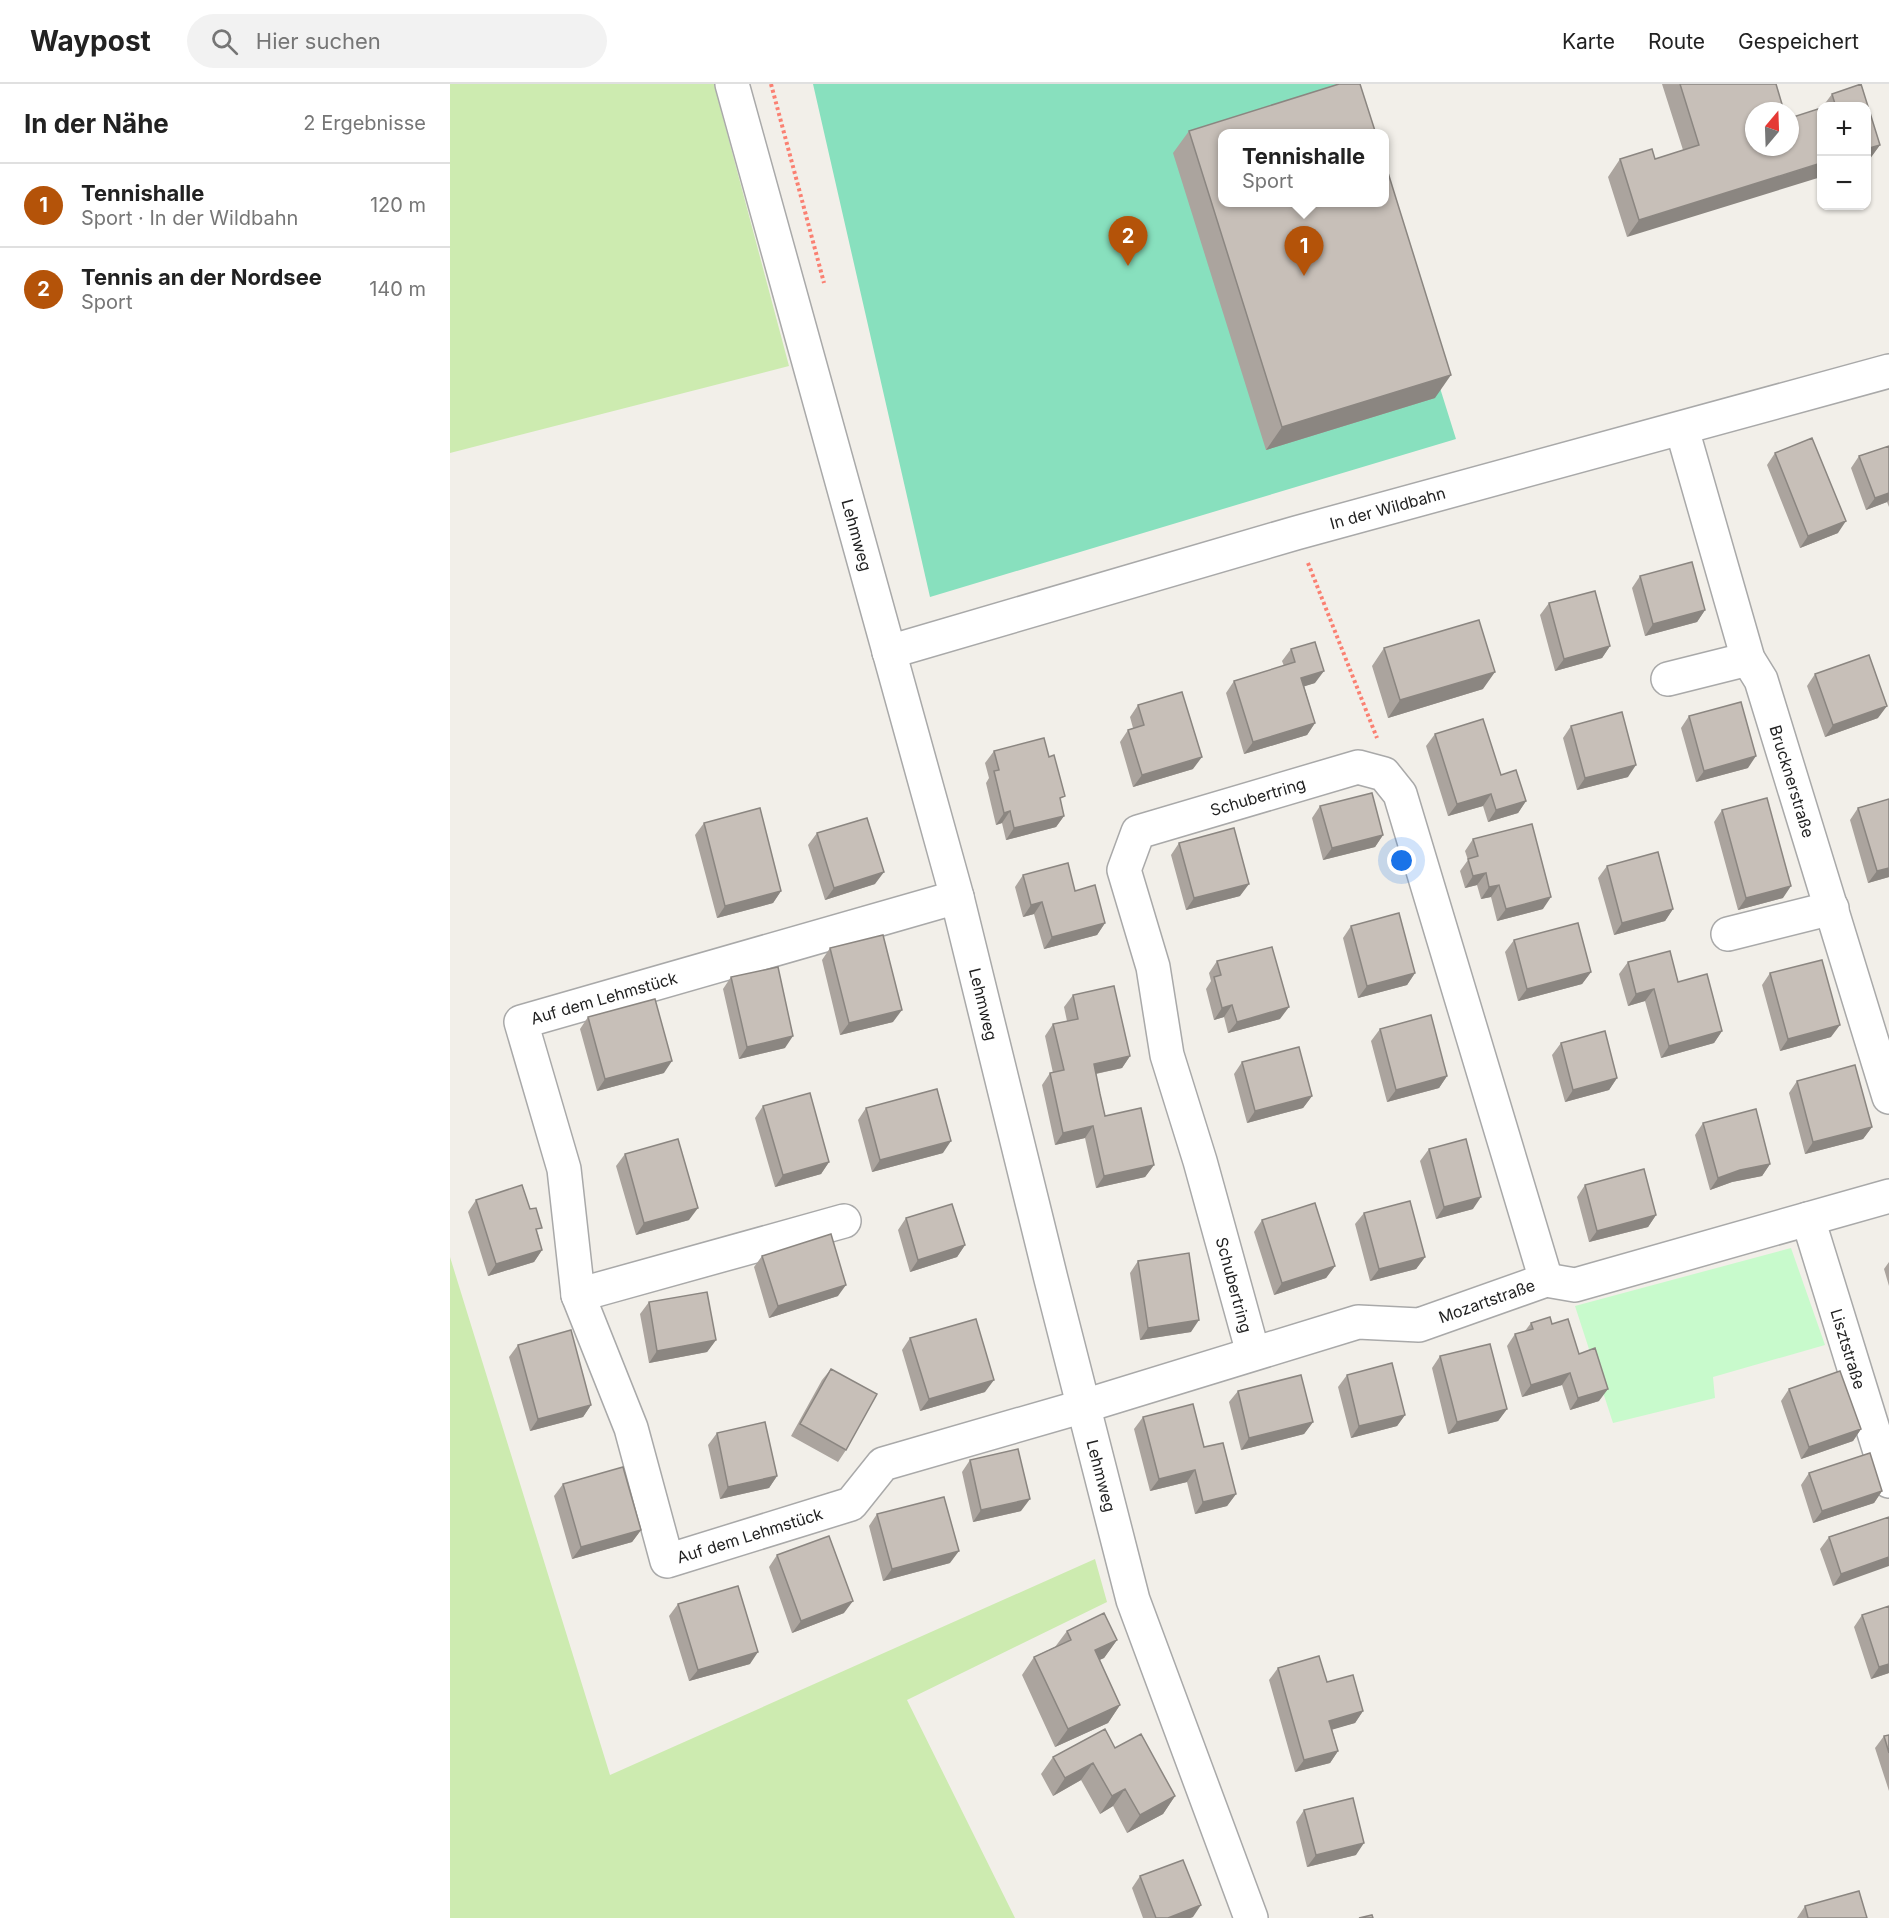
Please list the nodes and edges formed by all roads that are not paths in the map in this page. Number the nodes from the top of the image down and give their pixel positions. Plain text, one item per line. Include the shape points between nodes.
1 (732, 84) edge
2 (1889, 371) edge
3 (1682, 429) junction
4 (889, 652) junction
5 (1748, 659) junction
6 (1668, 679) dead end
7 (957, 897) junction
8 (1832, 908) junction
9 (1728, 934) dead end
10 (1889, 1097) edge
11 (1889, 1196) edge
12 (1808, 1219) junction
13 (844, 1221) dead end
14 (1546, 1280) junction
15 (578, 1295) junction
16 (1253, 1353) junction
17 (1084, 1406) junction
18 (1889, 1480) edge
19 (1251, 1918) edge

1 - 4 street, Lehmweg
2 - 3 street, In der Wildbahn
3 - 4 street, In der Wildbahn via 1296,533
3 - 5 street, Brucknerstraße
4 - 7 street, Lehmweg
5 - 6 street
5 - 8 street, Brucknerstraße via 1761,680
7 - 15 street, Auf dem Lehmstück via 521,1022 564,1169
7 - 17 street, Lehmweg
8 - 9 street
8 - 10 street, Brucknerstraße
11 - 12 street, Mozartstraße
12 - 14 street, Mozartstraße via 1575,1285
12 - 18 street, Lisztstraße
13 - 15 street
14 - 16 street, Mozartstraße via 1419,1325 1358,1322
14 - 16 street, Schubertring via 1400,794 1384,774 1358,767 1138,832 1124,870 1153,967 1167,1055
15 - 17 street, Auf dem Lehmstück via 631,1428 667,1561 851,1504 883,1464
16 - 17 street, Mozartstraße
17 - 19 street, Lehmweg via 1133,1600

